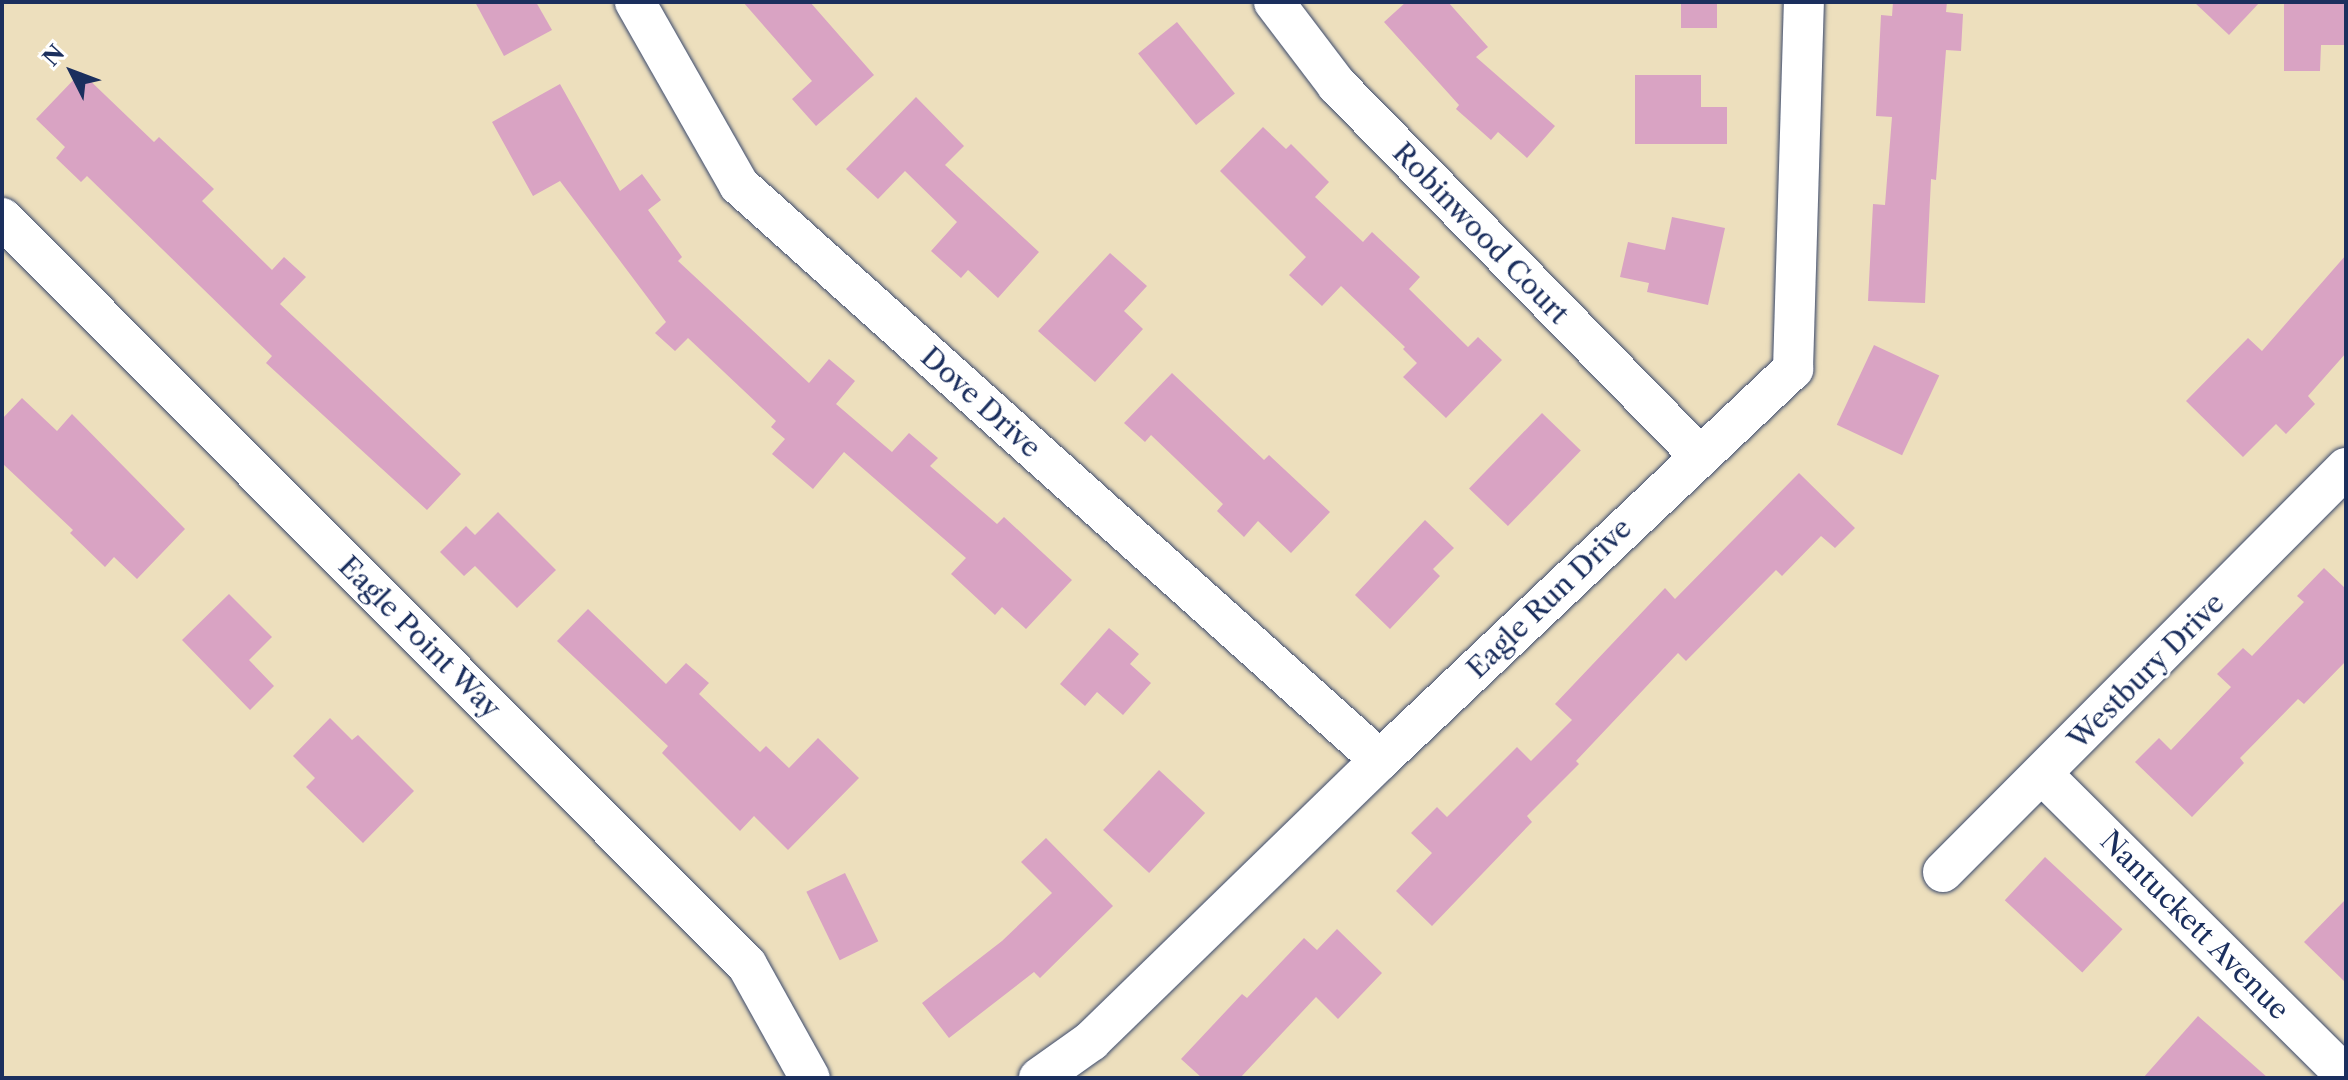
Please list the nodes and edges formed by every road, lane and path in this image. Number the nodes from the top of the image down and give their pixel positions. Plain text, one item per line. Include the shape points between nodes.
1 (635, 2) edge
2 (1274, 2) edge
3 (1804, 2) edge
4 (2, 218) edge
5 (1699, 455) junction
6 (2346, 468) edge
7 (1380, 760) junction
8 (2043, 775) junction
9 (1943, 872) dead end
10 (2346, 1076) edge
11 (810, 1078) edge
12 (1039, 1078) edge

1 - 7 street, Dove Drive via 739,185
2 - 5 street, Robinwood Court via 1337,85
3 - 5 street, Eagle Run Drive via 1793,369
4 - 11 street, Eagle Point Way via 747,965
5 - 7 street, Eagle Run Drive
6 - 8 street, Westbury Drive
7 - 12 street, Eagle Run Drive via 1091,1041
8 - 9 street, Westbury Drive
8 - 10 street, Nantuckett Avenue

